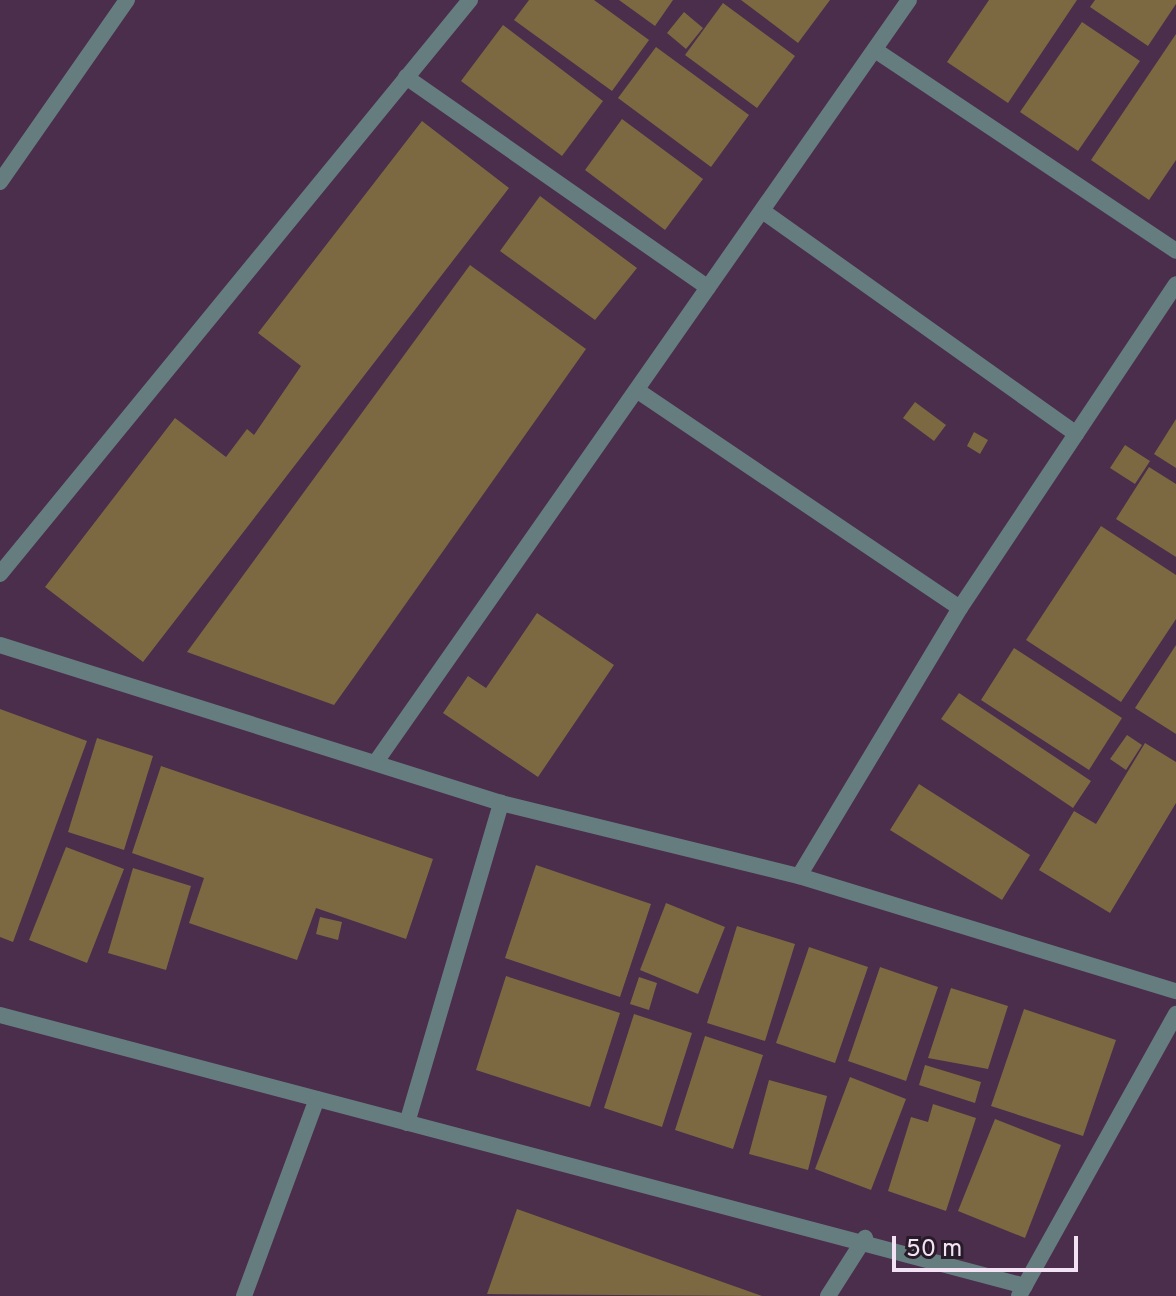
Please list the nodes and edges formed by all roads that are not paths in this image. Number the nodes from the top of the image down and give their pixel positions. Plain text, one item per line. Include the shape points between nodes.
1 (127, 0) edge
2 (470, 0) edge
3 (909, 0) edge
4 (875, 50) junction
5 (406, 77) junction
6 (0, 182) edge
7 (764, 212) junction
8 (1176, 251) edge
9 (1176, 284) edge
10 (708, 288) junction
11 (638, 391) junction
12 (1076, 434) junction
13 (0, 574) edge
14 (960, 608) junction
15 (0, 645) edge
16 (378, 759) junction
17 (501, 803) junction
18 (799, 876) junction
19 (1176, 991) edge
20 (1176, 1014) edge
21 (0, 1015) edge
22 (317, 1099) junction
23 (407, 1123) junction
24 (865, 1238) junction
25 (1022, 1291) edge
26 (244, 1296) edge
27 (828, 1296) edge

1 - 6 street
2 - 5 street
3 - 4 street
4 - 7 street
4 - 8 street
5 - 10 street
5 - 13 street
7 - 10 street
7 - 12 street
9 - 12 street
10 - 11 street
11 - 14 street
11 - 16 street
12 - 14 street
14 - 18 street
15 - 16 street
16 - 17 street
17 - 18 street
17 - 23 street
18 - 19 street
20 - 25 street
21 - 22 street
22 - 23 street
22 - 26 street
23 - 24 street
24 - 25 street
24 - 27 street

